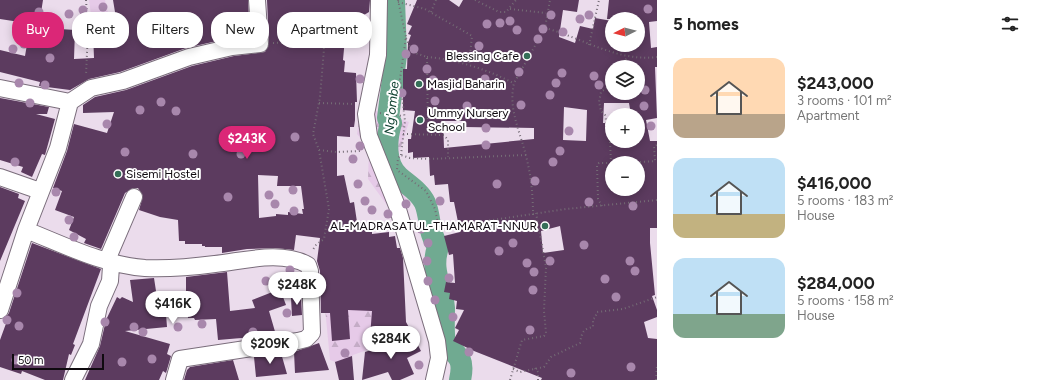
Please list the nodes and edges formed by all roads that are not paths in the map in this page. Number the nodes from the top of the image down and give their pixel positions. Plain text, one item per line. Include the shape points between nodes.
1 (257, 0) edge
2 (379, 1) dead end
3 (0, 88) edge
4 (70, 102) junction
5 (0, 177) edge
6 (40, 191) junction
7 (134, 197) dead end
8 (26, 230) junction
9 (107, 260) junction
10 (0, 310) edge
11 (73, 380) edge
12 (174, 380) edge
13 (434, 380) edge

1 - 4 street via 260,44 232,47 189,57 123,81 86,90
2 - 13 street via 378,55 370,110 370,136 397,206 437,341 439,358
3 - 4 street
4 - 6 street via 58,148
5 - 6 street
6 - 8 street
7 - 9 street
8 - 9 street
8 - 10 street
9 - 11 street via 110,266 110,281 99,306 91,344
9 - 12 street via 138,267 172,268 284,258 308,265 312,333 310,337 180,359

